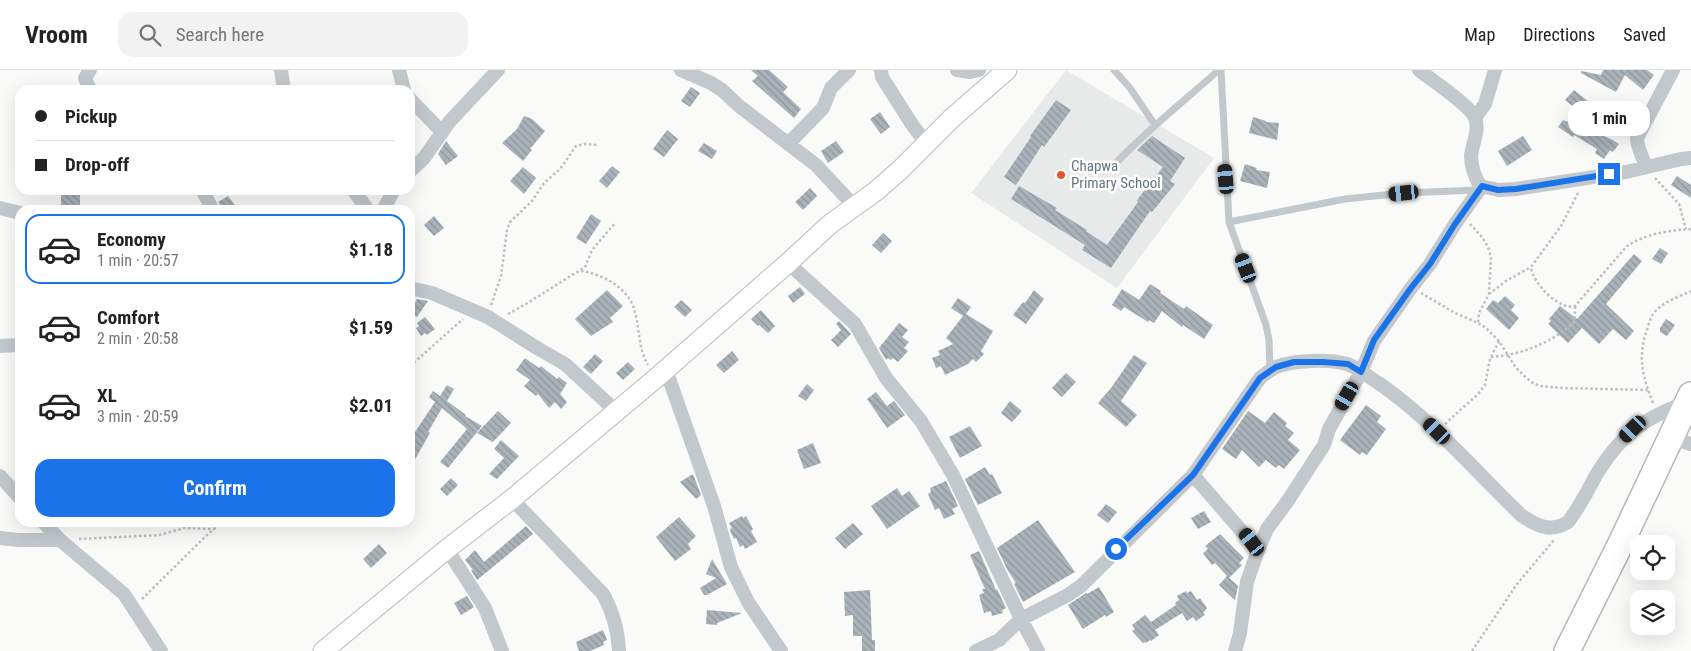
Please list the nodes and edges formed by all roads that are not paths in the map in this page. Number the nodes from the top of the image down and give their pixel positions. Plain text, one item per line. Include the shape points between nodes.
1 (90, 70) edge
2 (281, 70) edge
3 (399, 70) edge
4 (498, 70) edge
5 (681, 70) edge
6 (849, 70) edge
7 (881, 70) edge
8 (957, 70) edge
9 (979, 70) edge
10 (1007, 70) edge
11 (1114, 70) edge
12 (1220, 70) edge
13 (1419, 70) edge
14 (1495, 70) edge
15 (1673, 70) edge
16 (88, 85) edge
17 (283, 85) edge
18 (403, 85) edge
19 (415, 104) edge
20 (1475, 118) junction
21 (1155, 125) junction
22 (441, 131) junction
23 (788, 144) junction
24 (927, 144) junction
25 (1691, 158) edge
26 (1115, 164) dead end
27 (415, 166) edge
28 (1646, 167) junction
29 (1479, 188) junction
30 (855, 207) junction
31 (0, 208) edge
32 (15, 212) edge
33 (1229, 222) junction
34 (788, 263) junction
35 (415, 289) edge
36 (15, 345) edge
37 (0, 346) edge
38 (1270, 371) junction
39 (1361, 372) junction
40 (660, 374) junction
41 (1689, 398) edge
42 (616, 411) junction
43 (1681, 441) edge
44 (1193, 475) junction
45 (0, 476) edge
46 (15, 492) edge
47 (512, 499) junction
48 (48, 527) edge
49 (0, 538) edge
50 (60, 540) junction
51 (447, 549) junction
52 (1258, 550) junction
53 (1021, 619) junction
54 (161, 651) edge
55 (323, 651) edge
56 (502, 651) edge
57 (619, 651) edge
58 (781, 651) edge
59 (976, 651) edge
60 (1038, 651) edge
61 (1235, 651) edge
62 (1567, 651) edge

1 - 16 street via 85,78
2 - 17 street
3 - 18 street
4 - 22 street
5 - 23 street via 722,90
6 - 23 street via 831,88 823,108
7 - 24 street via 885,82
8 - 9 street
10 - 24 street
11 - 21 lane
12 - 21 lane
12 - 33 lane
13 - 20 street via 1462,103
14 - 20 street via 1485,104
15 - 28 street via 1637,138
19 - 22 street
20 - 29 street via 1471,156
21 - 26 lane
22 - 27 street
23 - 30 street via 816,165
24 - 30 street
25 - 28 street
28 - 29 street via 1516,189
29 - 33 lane via 1345,199
29 - 39 street via 1430,264 1374,340
30 - 34 street
31 - 32 street
33 - 38 lane via 1266,325
34 - 40 street
34 - 53 street via 855,324 886,378 921,421 953,475
35 - 42 street via 432,293 490,318 565,364
36 - 37 street
38 - 39 street via 1294,362 1323,362 1348,364
38 - 44 street via 1260,378
39 - 41 street via 1398,397 1437,431 1522,516 1545,528 1568,522 1613,450 1633,429
39 - 52 street via 1336,415 1324,445 1267,529
40 - 42 street
40 - 58 street via 714,506 731,567 748,602
41 - 43 highway
42 - 47 street
43 - 62 highway via 1622,541
44 - 52 street
44 - 53 street via 1082,585
45 - 46 street
47 - 51 street
47 - 57 street via 603,594 617,628
48 - 50 street
49 - 50 street
50 - 54 street via 119,589
51 - 55 street
51 - 56 street via 485,608
52 - 61 street via 1247,582
53 - 59 street via 999,640
53 - 60 street

